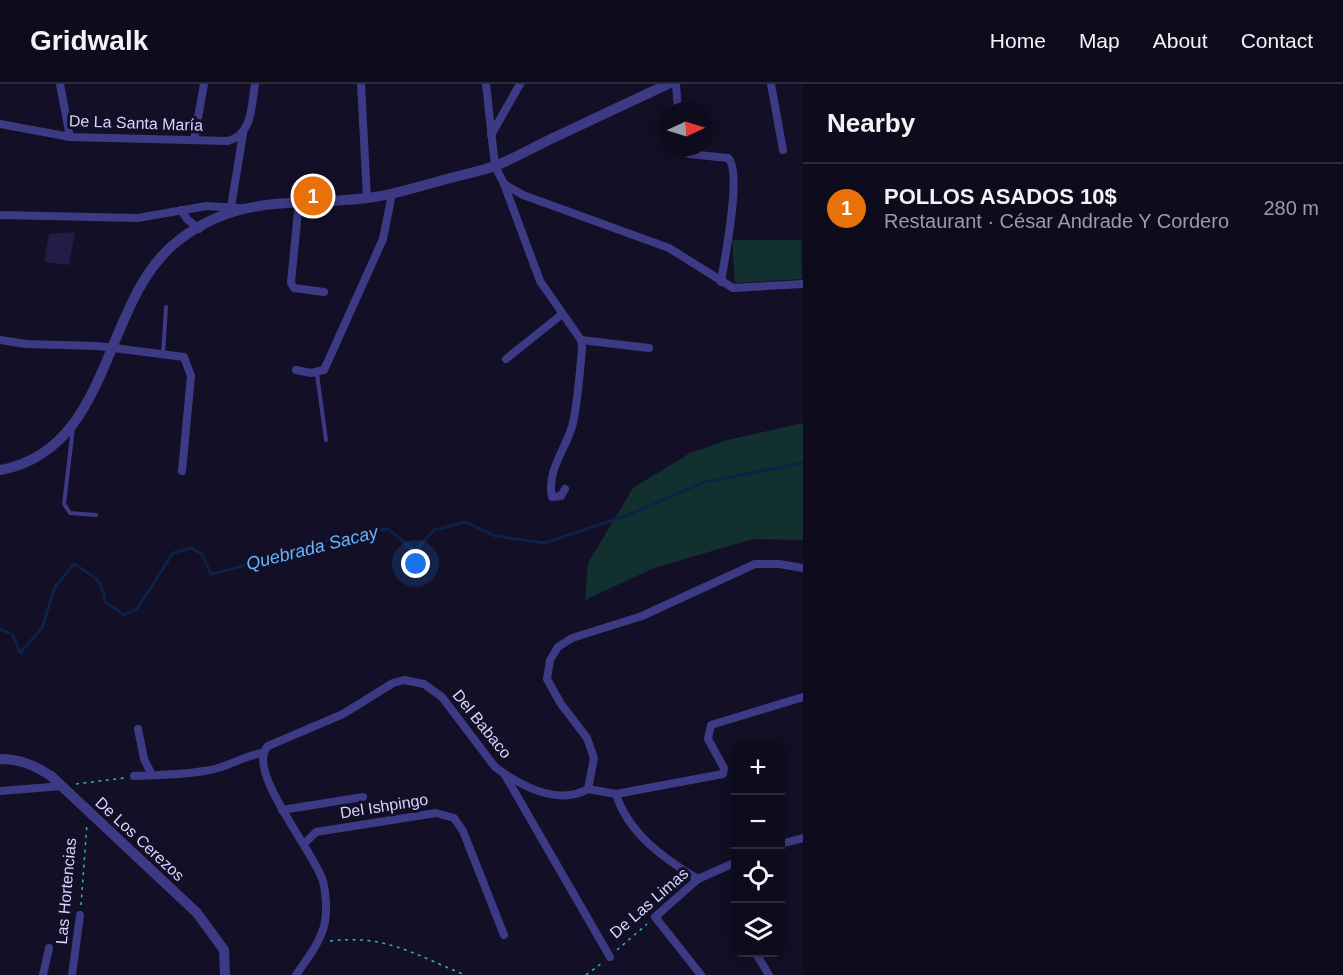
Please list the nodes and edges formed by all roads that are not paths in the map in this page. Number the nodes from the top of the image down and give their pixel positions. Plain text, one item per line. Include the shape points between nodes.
1 (60, 84) edge
2 (204, 84) edge
3 (255, 84) edge
4 (361, 84) edge
5 (486, 84) edge
6 (520, 84) edge
7 (668, 84) edge
8 (676, 84) edge
9 (771, 84) edge
10 (677, 102) edge
11 (0, 124) edge
12 (491, 135) junction
13 (240, 136) junction
14 (70, 137) junction
15 (194, 140) junction
16 (783, 150) dead end
17 (708, 156) edge
18 (495, 166) junction
19 (504, 184) junction
20 (392, 194) junction
21 (367, 198) junction
22 (299, 201) junction
23 (235, 208) junction
24 (181, 210) junction
25 (0, 215) edge
26 (199, 229) junction
27 (721, 282) junction
28 (803, 284) edge
29 (324, 292) dead end
30 (166, 307) dead end
31 (561, 315) junction
32 (0, 340) edge
33 (581, 340) junction
34 (112, 348) junction
35 (649, 348) dead end
36 (163, 355) junction
37 (506, 358) dead end
38 (296, 370) dead end
39 (317, 373) junction
40 (74, 422) junction
41 (326, 440) dead end
42 (0, 470) edge
43 (182, 471) dead end
44 (566, 489) dead end
45 (96, 515) dead end
46 (803, 568) edge
47 (803, 697) edge
48 (138, 729) dead end
49 (263, 753) junction
50 (0, 759) edge
51 (152, 775) junction
52 (505, 775) junction
53 (134, 777) road end
54 (63, 786) junction
55 (588, 789) junction
56 (0, 791) edge
57 (616, 794) junction
58 (363, 796) dead end
59 (282, 810) junction
60 (803, 838) edge
61 (785, 843) edge
62 (304, 844) junction
63 (731, 864) edge
64 (698, 879) junction
65 (80, 915) road end
66 (504, 935) dead end
67 (49, 948) dead end
68 (610, 957) road end
69 (758, 957) edge
70 (43, 975) edge
71 (72, 975) edge
72 (225, 975) edge
73 (296, 975) edge
74 (701, 975) edge
75 (769, 975) edge

1 - 14 street
2 - 15 street
3 - 13 street via 248,123
4 - 21 street
5 - 12 street
6 - 12 street
7 - 18 street
8 - 10 street
9 - 16 street
11 - 14 street, De La Santa María
12 - 18 street
13 - 15 street, De La Santa María
13 - 23 street
14 - 15 street, De La Santa María
17 - 27 street via 728,158 733,165 733,211
18 - 19 street
18 - 20 street
19 - 27 street via 523,195 669,248
19 - 31 street via 540,281
20 - 21 street
20 - 39 street via 383,239 324,370
21 - 22 street
22 - 23 street
22 - 29 street via 291,283 294,288
23 - 24 street via 206,206
23 - 26 street
24 - 25 street via 127,218
24 - 26 street
26 - 34 street via 174,244 148,274
27 - 28 street via 733,288
30 - 36 lane
31 - 33 street
31 - 37 street
32 - 34 street
33 - 35 street
33 - 44 street via 574,420 550,479 552,497 561,496
34 - 36 street
34 - 40 street via 87,404
36 - 43 street via 184,357 190,367
38 - 39 street
39 - 41 lane
40 - 42 street via 56,444 32,460
40 - 45 lane via 64,504 70,513
46 - 55 street via 755,564 642,616 572,638 558,647 550,660 547,679 587,738 594,758
47 - 57 street via 711,725 708,739 724,768 723,774
48 - 51 street
49 - 51 street, Del Babaco via 209,771
49 - 52 street, Del Babaco via 268,746 343,714 404,680 424,684 442,697
49 - 59 street via 263,768
50 - 54 street, De Los Cerezos via 33,764
51 - 53 street, Del Babaco
52 - 55 street, Del Babaco via 549,794 576,796
52 - 68 street
54 - 56 street
54 - 72 street, De Los Cerezos via 216,935 224,950
55 - 57 street
57 - 64 street via 625,818 641,836
58 - 59 street
59 - 62 street
60 - 61 street
62 - 66 street, Del Ishpingo via 316,832 436,813 448,815 463,831
62 - 73 street via 322,880 325,922 317,943
63 - 64 street, De Las Limas
64 - 74 street, De Las Limas via 655,917
65 - 71 street, Las Hortencias
67 - 70 street
69 - 75 street

